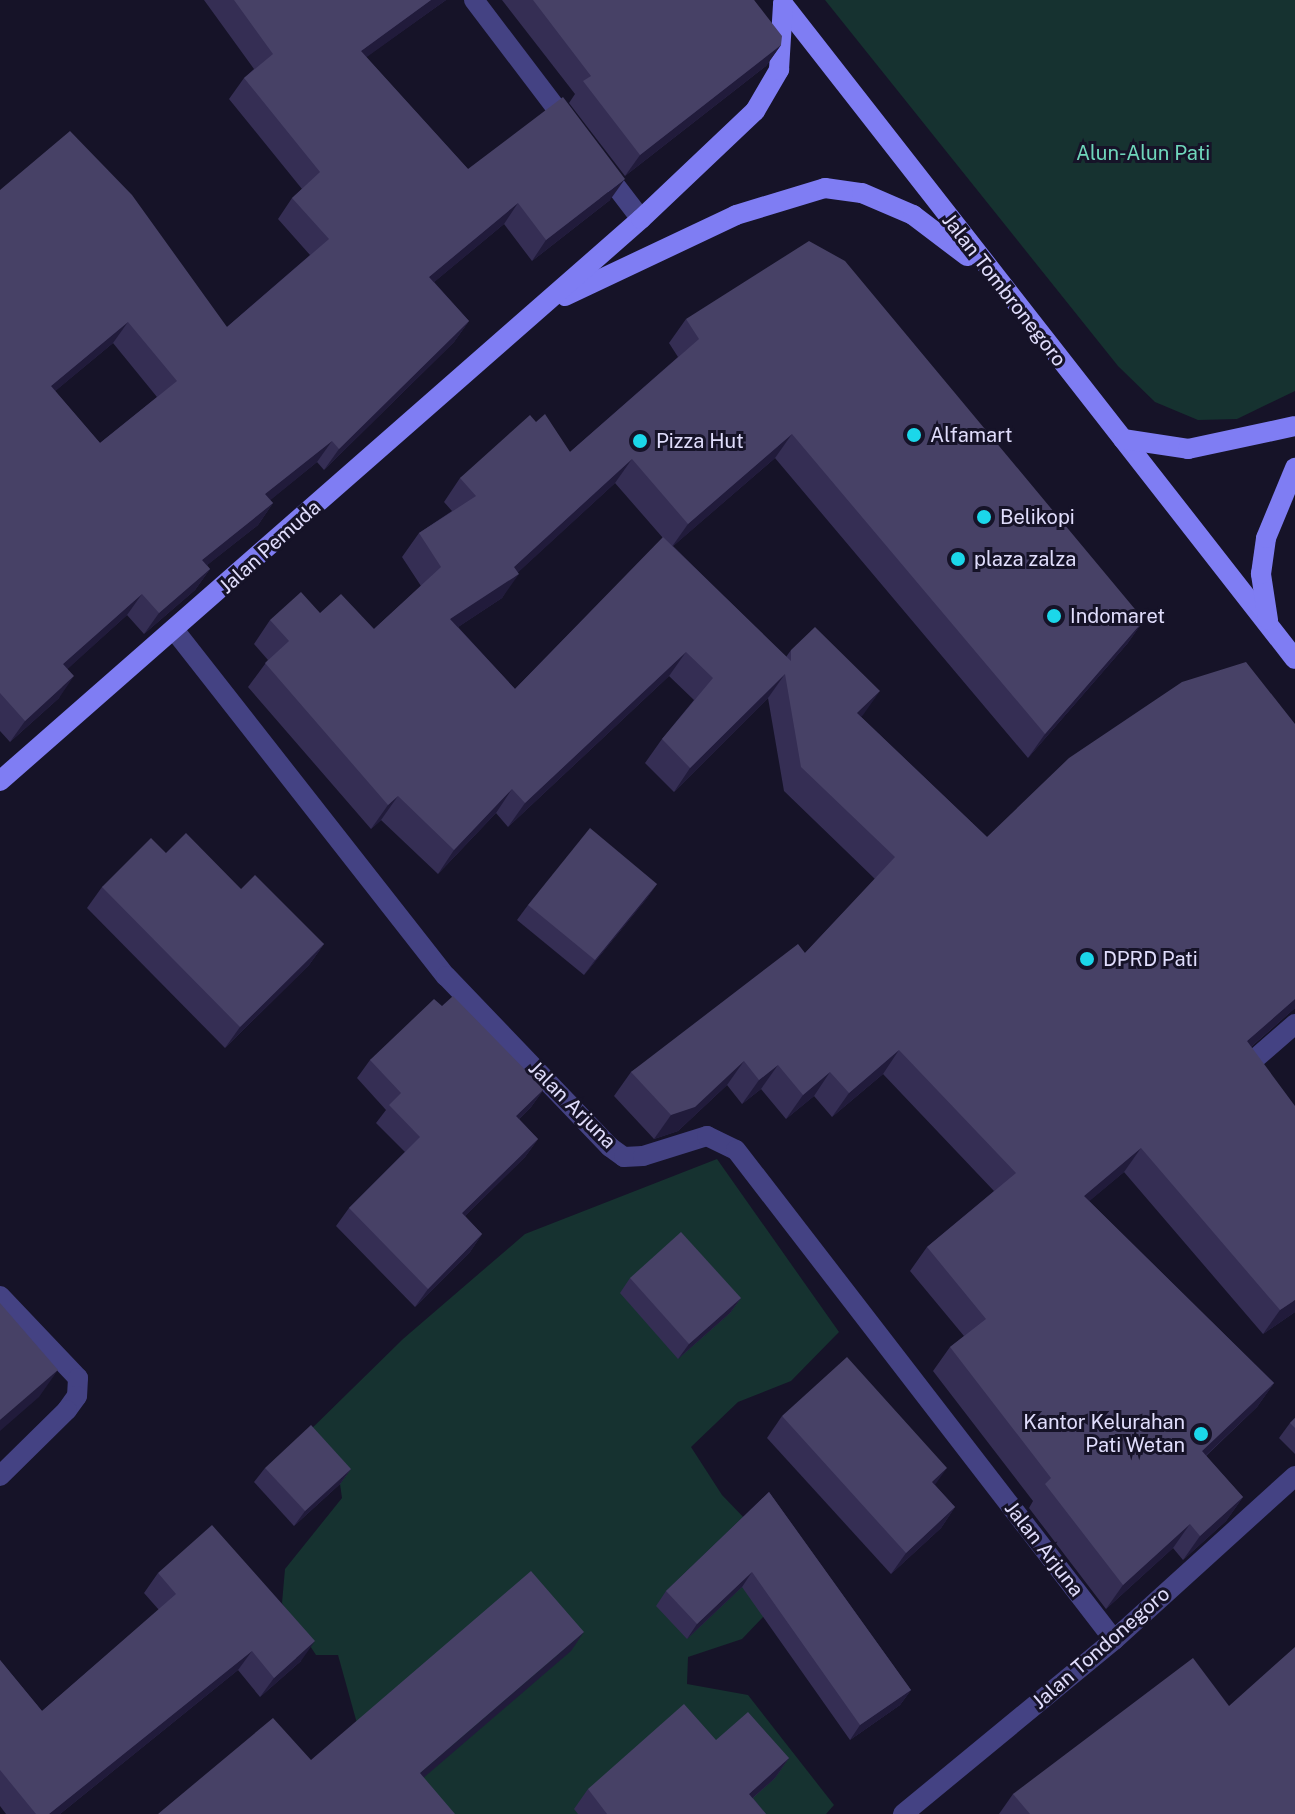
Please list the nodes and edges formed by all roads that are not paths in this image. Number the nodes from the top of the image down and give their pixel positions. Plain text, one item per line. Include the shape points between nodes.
1 (474, 0) edge
2 (782, 2) edge
3 (641, 219) junction
4 (987, 270) junction
5 (537, 311) junction
6 (1295, 426) edge
7 (1123, 439) junction
8 (1295, 468) edge
9 (1268, 624) junction
10 (175, 631) junction
11 (1295, 659) edge
12 (0, 781) edge
13 (1295, 1024) edge
14 (1249, 1064) edge
15 (0, 1296) edge
16 (0, 1476) edge
17 (1295, 1476) edge
18 (1114, 1640) junction
19 (903, 1814) edge

1 - 3 street
2 - 3 main road via 779,70 755,111
2 - 4 main road, Jalan Tombronegoro
3 - 5 main road
4 - 5 main road via 913,215 862,193 825,188 736,215 621,266
4 - 7 main road, Jalan Tombronegoro
5 - 10 main road, Jalan Pemuda
6 - 7 main road via 1188,449
7 - 9 main road, Jalan Tombronegoro
8 - 9 main road via 1266,538 1261,574
9 - 11 main road, Jalan Tombronegoro
10 - 12 main road, Jalan Pemuda
10 - 18 street, Jalan Arjuna via 446,976 610,1147 624,1157 643,1156 707,1136 736,1150
13 - 14 street
15 - 16 street via 78,1378 77,1396 67,1410
17 - 18 street, Jalan Tondonegoro
18 - 19 street, Jalan Tondonegoro

